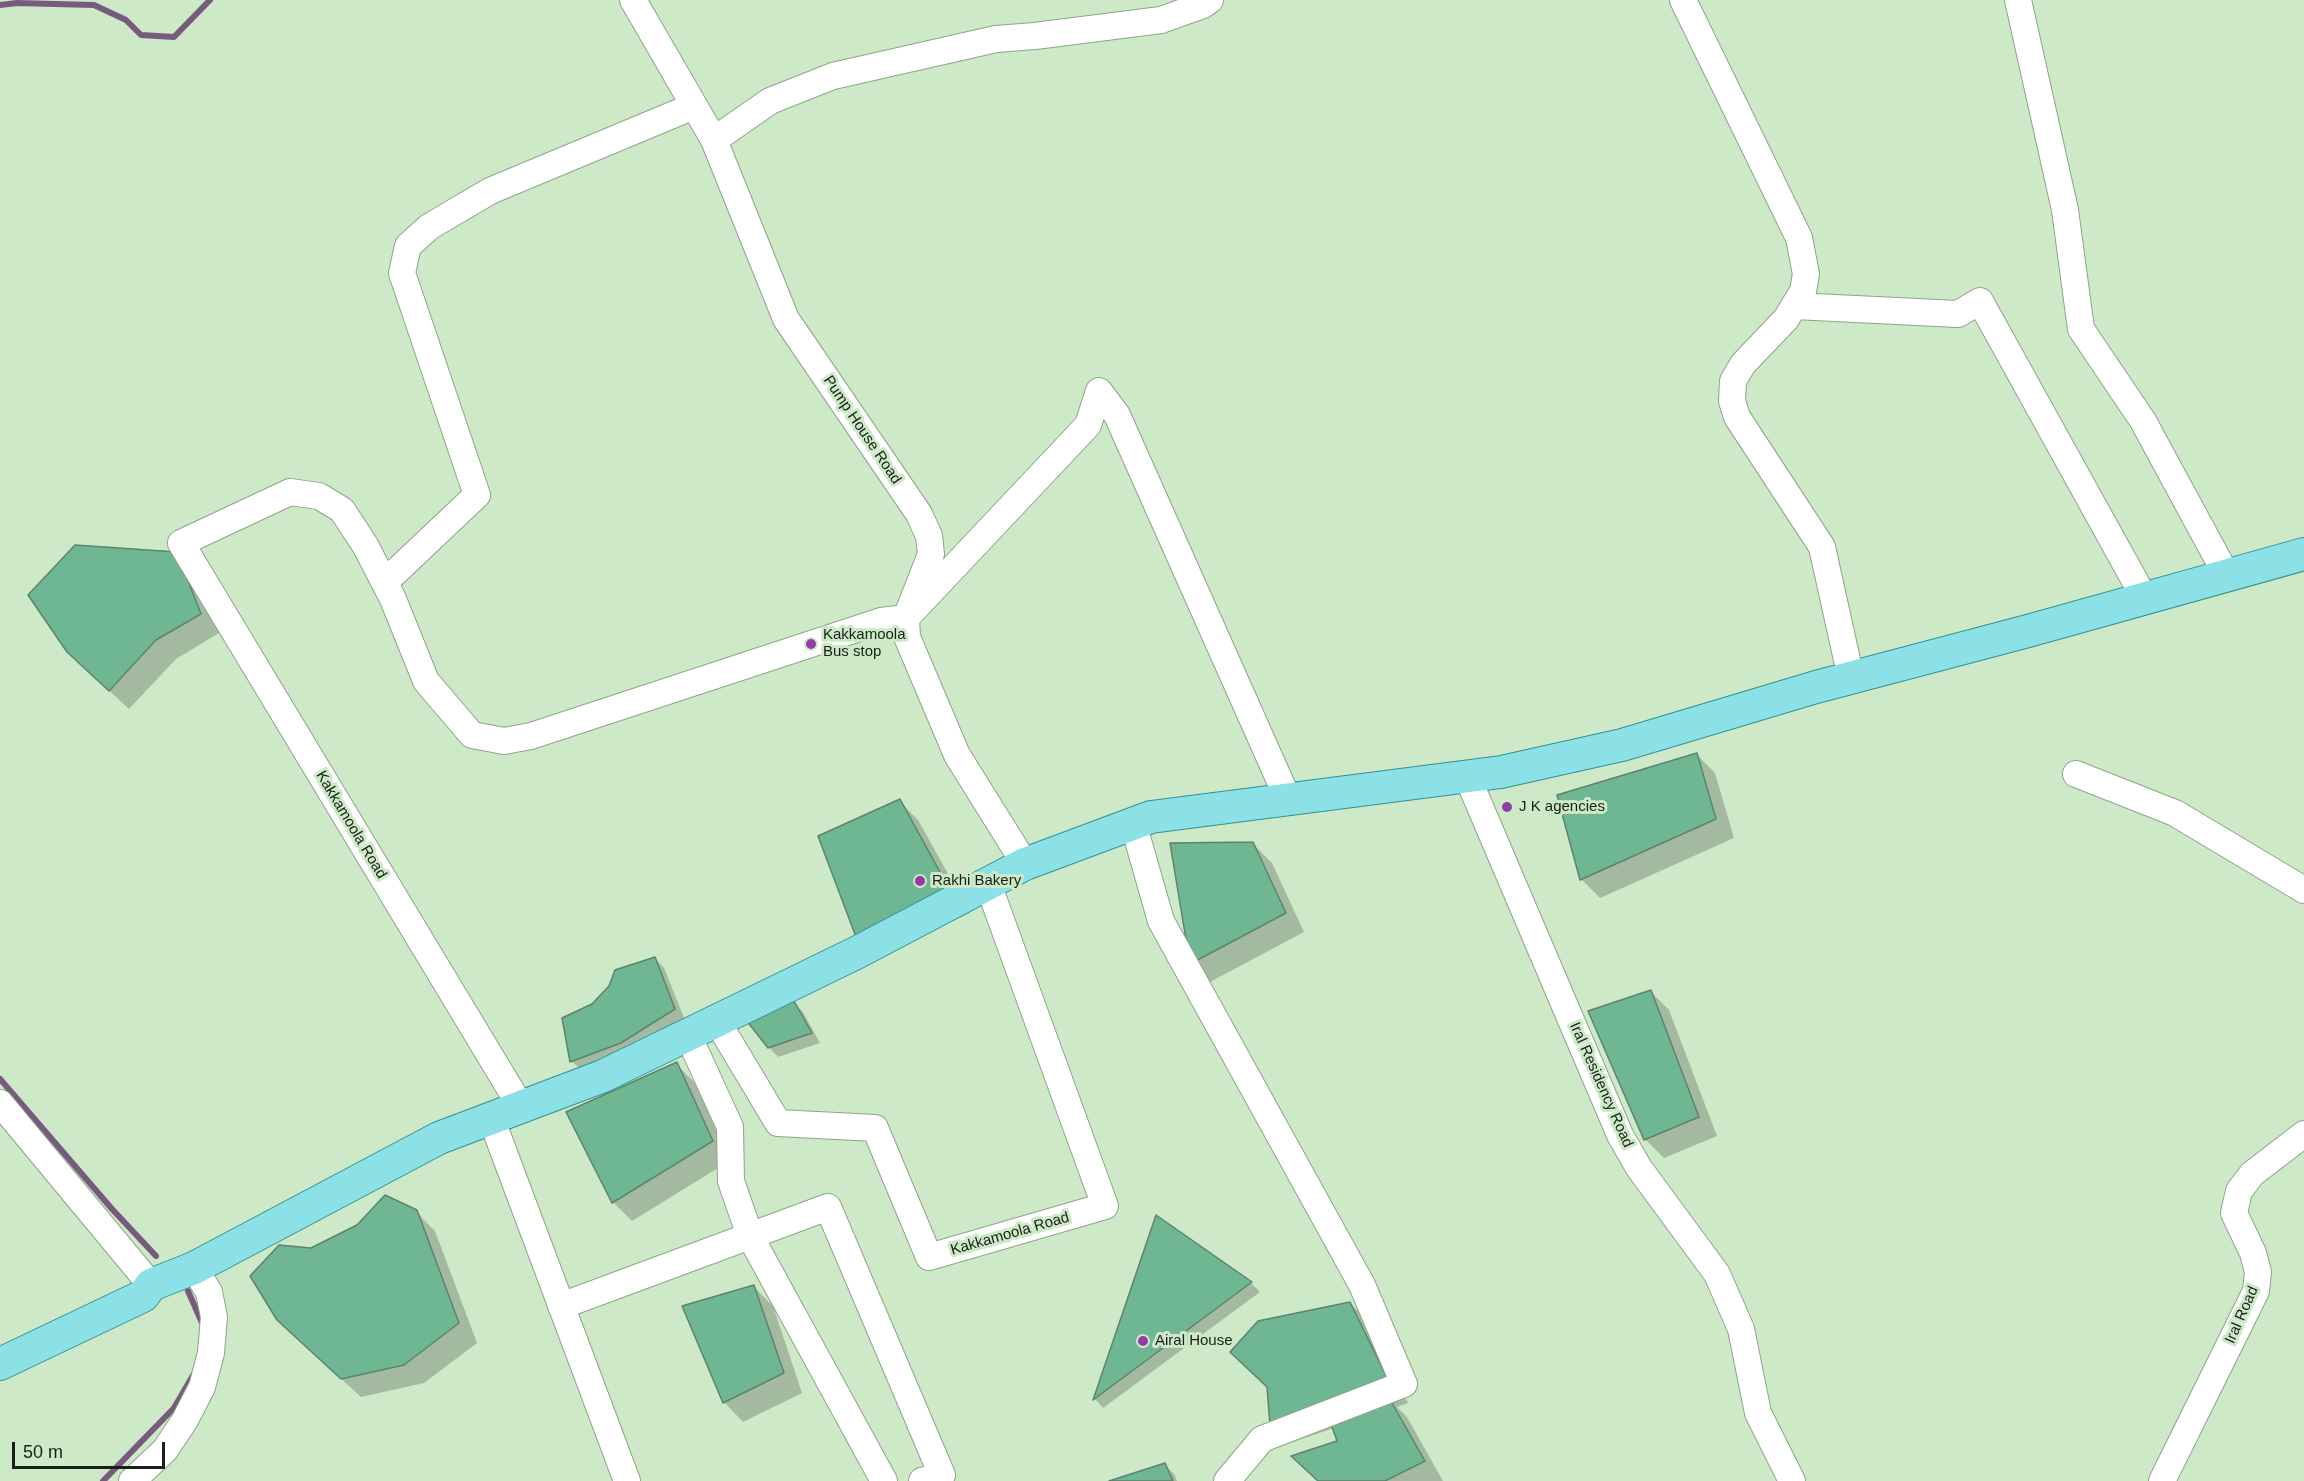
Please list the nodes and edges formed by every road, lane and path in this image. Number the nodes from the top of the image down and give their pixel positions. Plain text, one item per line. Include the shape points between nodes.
1 (633, 0) edge
2 (1210, 0) edge
3 (1683, 0) edge
4 (2018, 0) edge
5 (694, 106) junction
6 (714, 140) junction
7 (1794, 306) junction
8 (2304, 554) edge
9 (2227, 576) junction
10 (385, 582) junction
11 (2145, 598) junction
12 (906, 618) junction
13 (1851, 678) junction
14 (2076, 774) dead end
15 (1467, 776) junction
16 (1288, 799) junction
17 (1133, 823) junction
18 (1025, 864) junction
19 (988, 884) junction
20 (2304, 890) edge
21 (717, 1021) junction
22 (688, 1035) junction
23 (0, 1103) edge
24 (521, 1107) junction
25 (491, 1118) junction
26 (2304, 1134) edge
27 (750, 1236) junction
28 (194, 1268) junction
29 (151, 1285) junction
30 (561, 1306) junction
31 (0, 1364) edge
32 (132, 1481) edge
33 (627, 1481) edge
34 (884, 1481) edge
35 (922, 1481) edge
36 (1227, 1481) edge
37 (1792, 1481) edge
38 (2162, 1481) edge

1 - 5 street, Pump House Road
2 - 6 street via 1161,20 996,39 833,76 770,101
3 - 7 street via 1799,238 1806,274 1803,291
4 - 9 street via 2065,210 2081,329 2143,421
5 - 6 street, Pump House Road
5 - 10 street via 490,191 429,227 408,246 402,273 477,495
6 - 12 street, Pump House Road via 786,319 919,514 928,536 931,554
7 - 11 street via 1958,314 1980,300
7 - 13 street via 1732,381 1732,402 1737,417 1822,547
8 - 9 main road
9 - 11 main road
10 - 12 street via 426,681 472,735 504,741 531,736 881,621
10 - 24 street, Kakkamoola Road via 342,510 319,496 290,492 181,543
11 - 13 main road
12 - 16 street via 1088,424 1099,391 1117,416
12 - 18 street via 908,638 957,755
13 - 15 main road via 1622,745
14 - 20 street via 2175,813
15 - 16 main road
15 - 37 street, Iral Residency Road via 1620,1135 1639,1168 1717,1274 1741,1329 1758,1413
16 - 17 main road via 1151,817
17 - 18 main road
17 - 36 street via 1161,921 1362,1285 1404,1384 1262,1439
18 - 19 main road
19 - 21 main road
19 - 21 street, Kakkamoola Road via 1105,1206 929,1257 875,1128 777,1123
21 - 22 main road
22 - 24 main road via 603,1076
22 - 27 street via 730,1127 731,1181
23 - 29 street
24 - 25 main road
25 - 28 main road via 439,1138
25 - 30 street
26 - 38 street, Iral Road via 2252,1174 2239,1191 2234,1213 2253,1253 2258,1272 2256,1291
27 - 30 street
27 - 34 street
27 - 35 street via 828,1208 942,1475
28 - 29 main road
28 - 32 street via 209,1292 214,1317 211,1353 202,1387 165,1450
29 - 31 main road via 143,1296
30 - 33 street

